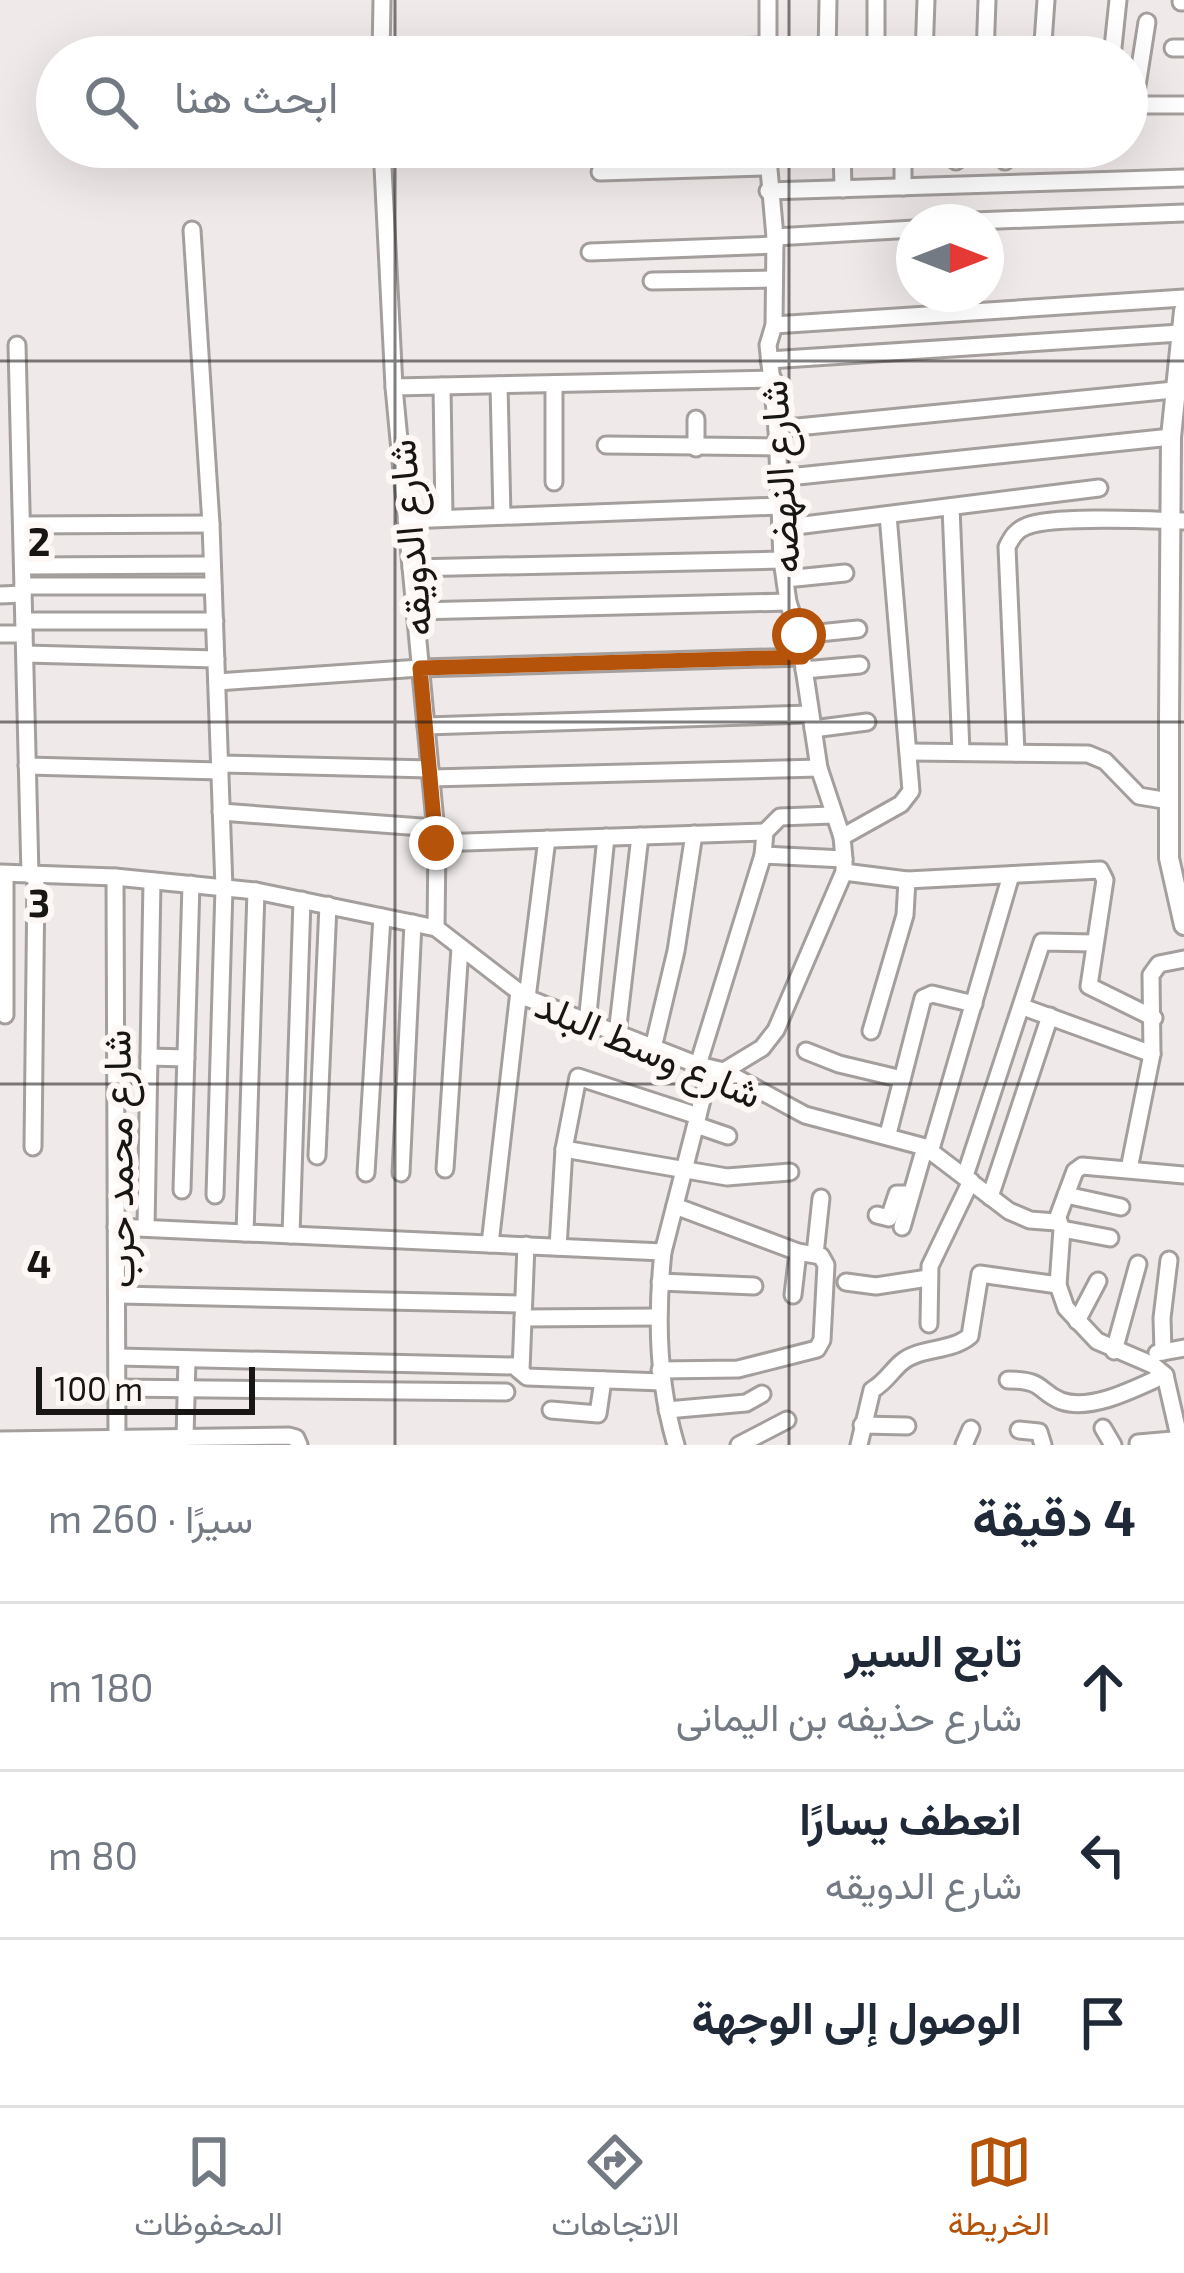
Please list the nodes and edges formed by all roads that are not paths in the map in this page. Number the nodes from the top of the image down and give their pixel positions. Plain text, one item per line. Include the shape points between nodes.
1 (382, 0) edge
2 (767, 0) edge
3 (828, 0) edge
4 (876, 0) edge
5 (926, 0) edge
6 (987, 0) edge
7 (1046, 0) edge
8 (1118, 0) edge
9 (1147, 22) dead end
10 (381, 36) edge
11 (768, 36) edge
12 (827, 36) edge
13 (876, 36) edge
14 (925, 36) edge
15 (986, 36) edge
16 (1043, 36) edge
17 (1114, 36) edge
18 (1144, 36) edge
19 (1148, 105) edge
20 (1184, 105) edge
21 (383, 168) edge
22 (734, 168) edge
23 (767, 168) edge
24 (842, 168) edge
25 (903, 168) edge
26 (600, 172) dead end
27 (1184, 178) edge
28 (903, 187) junction
29 (843, 189) junction
30 (768, 191) junction
31 (1184, 213) edge
32 (1004, 219) edge
33 (192, 230) dead end
34 (896, 231) edge
35 (775, 241) junction
36 (590, 252) dead end
37 (774, 278) junction
38 (652, 281) dead end
39 (1184, 298) edge
40 (1183, 321) edge
41 (774, 325) junction
42 (17, 345) dead end
43 (769, 360) junction
44 (773, 379) junction
45 (554, 384) junction
46 (499, 385) junction
47 (442, 386) junction
48 (394, 387) junction
49 (1179, 389) edge
50 (696, 419) dead end
51 (777, 429) junction
52 (1175, 441) edge
53 (606, 445) dead end
54 (778, 447) junction
55 (696, 448) junction
56 (20, 456) junction
57 (0, 457) edge
58 (779, 478) junction
59 (554, 482) dead end
60 (1100, 488) dead end
61 (780, 506) junction
62 (951, 507) junction
63 (888, 515) junction
64 (502, 516) junction
65 (444, 518) junction
66 (406, 520) junction
67 (1177, 520) edge
68 (211, 524) junction
69 (22, 525) junction
70 (780, 528) junction
71 (782, 560) junction
72 (0, 561) edge
73 (22, 563) junction
74 (212, 565) junction
75 (411, 568) junction
76 (845, 573) dead end
77 (786, 579) junction
78 (213, 586) junction
79 (23, 590) junction
80 (0, 595) edge
81 (788, 602) junction
82 (415, 611) junction
83 (214, 621) junction
84 (24, 627) junction
85 (858, 628) dead end
86 (0, 634) edge
87 (799, 635) junction
88 (25, 654) junction
89 (216, 659) junction
90 (803, 663) junction
91 (860, 665) dead end
92 (420, 668) junction
93 (217, 682) junction
94 (1176, 720) edge
95 (811, 722) junction
96 (867, 722) dead end
97 (426, 726) junction
98 (909, 752) junction
99 (961, 752) junction
100 (1016, 753) junction
101 (27, 766) junction
102 (220, 767) junction
103 (820, 768) junction
104 (431, 774) junction
105 (1174, 794) edge
106 (221, 812) junction
107 (832, 815) junction
108 (765, 832) junction
109 (694, 834) junction
110 (436, 836) junction
111 (640, 836) junction
112 (606, 837) junction
113 (842, 837) junction
114 (547, 839) junction
115 (763, 855) junction
116 (1177, 856) edge
117 (844, 866) junction
118 (3, 873) edge
119 (33, 875) junction
120 (1011, 875) junction
121 (115, 878) junction
122 (908, 880) junction
123 (152, 881) junction
124 (191, 884) junction
125 (224, 887) junction
126 (256, 891) junction
127 (302, 900) junction
128 (328, 905) junction
129 (1183, 916) edge
130 (382, 917) junction
131 (413, 923) junction
132 (436, 928) junction
133 (1094, 944) junction
134 (460, 949) junction
135 (1184, 959) edge
136 (523, 994) junction
137 (974, 1004) junction
138 (1023, 1007) junction
139 (5, 1015) dead end
140 (1050, 1016) junction
141 (1154, 1018) junction
142 (587, 1022) junction
143 (871, 1031) dead end
144 (617, 1034) junction
145 (653, 1048) junction
146 (806, 1051) dead end
147 (1152, 1054) junction
148 (149, 1057) junction
149 (186, 1058) junction
150 (711, 1068) junction
151 (902, 1079) junction
152 (697, 1120) junction
153 (888, 1134) junction
154 (728, 1136) dead end
155 (33, 1147) dead end
156 (928, 1148) junction
157 (564, 1149) junction
158 (316, 1156) dead end
159 (445, 1169) dead end
160 (1129, 1169) junction
161 (683, 1172) junction
162 (790, 1172) dead end
163 (366, 1173) dead end
164 (401, 1173) dead end
165 (1184, 1174) edge
166 (968, 1178) junction
167 (182, 1190) dead end
168 (911, 1194) junction
169 (215, 1195) dead end
170 (1066, 1195) junction
171 (990, 1197) junction
172 (675, 1206) junction
173 (815, 1206) dead end
174 (1121, 1207) dead end
175 (877, 1215) dead end
176 (1060, 1224) junction
177 (116, 1227) junction
178 (902, 1227) dead end
179 (146, 1228) junction
180 (245, 1233) junction
181 (291, 1235) junction
182 (1110, 1238) dead end
183 (490, 1244) junction
184 (526, 1245) junction
185 (558, 1247) junction
186 (663, 1252) junction
187 (807, 1253) junction
188 (1169, 1259) dead end
189 (1138, 1264) dead end
190 (928, 1278) junction
191 (660, 1282) junction
192 (846, 1282) dead end
193 (1098, 1282) dead end
194 (754, 1286) dead end
195 (1058, 1286) junction
196 (119, 1294) junction
197 (793, 1295) dead end
198 (523, 1311) junction
199 (658, 1317) junction
200 (1077, 1321) junction
201 (929, 1324) dead end
202 (1184, 1348) edge
203 (1114, 1351) junction
204 (1162, 1352) junction
205 (118, 1357) junction
206 (1130, 1358) junction
207 (187, 1359) junction
208 (521, 1370) junction
209 (1165, 1375) junction
210 (661, 1376) junction
211 (603, 1380) junction
212 (1008, 1380) dead end
213 (186, 1387) junction
214 (118, 1388) junction
215 (506, 1392) dead end
216 (762, 1394) dead end
217 (551, 1410) dead end
218 (667, 1410) junction
219 (788, 1420) dead end
220 (862, 1425) junction
221 (908, 1426) dead end
222 (1103, 1428) dead end
223 (1019, 1430) dead end
224 (185, 1438) junction
225 (0, 1440) edge
226 (117, 1440) junction
227 (241, 1441) edge
228 (154, 1442) edge
229 (1182, 1442) edge
230 (1138, 1443) edge
231 (299, 1445) edge
232 (676, 1445) edge
233 (740, 1445) edge
234 (860, 1445) edge
235 (1043, 1445) edge
236 (1113, 1445) edge

1 - 10 street
2 - 11 street
3 - 12 street
4 - 13 street
5 - 14 street
6 - 15 street
7 - 16 street
8 - 17 street
9 - 18 street
19 - 20 street
21 - 48 street, شارع الدويقه
22 - 26 street
23 - 30 street, شارع النهضه
24 - 29 street
25 - 28 street
27 - 28 street
28 - 29 street
29 - 30 street
30 - 35 street, شارع النهضه
31 - 32 street
33 - 68 street
34 - 35 street
35 - 36 street
35 - 37 street, شارع النهضه
37 - 38 street
37 - 41 street, شارع النهضه
39 - 41 street
40 - 43 street
40 - 49 street
41 - 43 street, شارع النهضه
42 - 56 street
43 - 44 street, شارع النهضه
44 - 45 street
44 - 51 street, شارع النهضه
45 - 46 street
45 - 59 street
46 - 47 street
46 - 64 street
47 - 48 street
47 - 65 street
48 - 66 street, شارع الدويقه
49 - 51 street
49 - 52 street
50 - 55 street
51 - 54 street, شارع النهضه
52 - 58 street
52 - 67 street
53 - 55 street
54 - 55 street
54 - 58 street, شارع النهضه
56 - 57 street
56 - 69 street
58 - 61 street, شارع النهضه
60 - 62 street
61 - 64 street
61 - 70 street, شارع النهضه
62 - 63 street
62 - 99 street
63 - 70 street
63 - 98 street
64 - 65 street
65 - 66 street
66 - 75 street, شارع الدويقه
67 - 94 street
67 - 100 street via 1042,522 1019,530 1007,547
68 - 69 street
68 - 74 street
69 - 73 street
70 - 71 street, شارع النهضه
71 - 75 street
71 - 77 street, شارع النهضه
72 - 73 street
73 - 74 street
73 - 79 street
74 - 78 street
75 - 82 street, شارع الدويقه
76 - 77 street
77 - 81 street, شارع النهضه
78 - 79 street
78 - 83 street
79 - 80 street
79 - 84 street
81 - 82 street
81 - 87 street, شارع النهضه
82 - 92 street, شارع الدويقه
83 - 84 street
83 - 89 street
84 - 86 street
84 - 88 street
85 - 87 street
87 - 90 street, شارع النهضه
88 - 89 street
88 - 101 street
89 - 93 street
90 - 91 street
90 - 92 street
90 - 95 street, شارع النهضه
92 - 93 street
92 - 97 street, شارع الدويقه
93 - 102 street
94 - 105 street
95 - 96 street
95 - 97 street
95 - 103 street, شارع النهضه
97 - 104 street, شارع الدويقه
98 - 99 street
98 - 113 street via 909,796
99 - 100 street
100 - 105 street via 1099,757 1138,796
101 - 102 street
101 - 119 street
102 - 104 street
102 - 106 street
103 - 104 street
103 - 107 street, شارع النهضه
104 - 110 street, شارع الدويقه
105 - 116 street
106 - 110 street
106 - 125 street
107 - 108 street via 780,817
107 - 113 street, شارع النهضه
108 - 109 street
108 - 115 street
109 - 111 street
109 - 145 street
110 - 114 street
110 - 132 street, شارع الدويقه
111 - 112 street
111 - 144 street
112 - 114 street
112 - 142 street
113 - 117 street, شارع النهضه
114 - 136 street
115 - 117 street
115 - 150 street
116 - 129 street
117 - 122 street
117 - 150 street via 776,1030 762,1048
118 - 119 street, شارع وسط البلد
118 - 139 street
119 - 121 street, شارع وسط البلد
119 - 155 street
120 - 122 street
120 - 133 street via 1098,869 1105,880
120 - 137 street
121 - 123 street, شارع وسط البلد
121 - 177 street, شارع محمد حرب
122 - 143 street
123 - 124 street, شارع وسط البلد
123 - 148 street
124 - 125 street, شارع وسط البلد
124 - 149 street
125 - 126 street, شارع وسط البلد
125 - 169 street
126 - 127 street, شارع وسط البلد
126 - 180 street
127 - 128 street, شارع وسط البلد
127 - 181 street
128 - 130 street, شارع وسط البلد
128 - 158 street
130 - 131 street, شارع وسط البلد
130 - 163 street
131 - 132 street, شارع وسط البلد
131 - 164 street
132 - 134 street, شارع وسط البلد
133 - 138 street via 1044,941
133 - 141 street via 1090,986
134 - 136 street, شارع وسط البلد
134 - 159 street
135 - 141 street via 1154,968
136 - 142 street, شارع وسط البلد
136 - 183 street
137 - 151 street via 923,998
137 - 156 street
138 - 140 street
138 - 166 street
140 - 147 street
140 - 171 street
141 - 147 street
142 - 144 street, شارع وسط البلد
144 - 145 street, شارع وسط البلد
145 - 150 street, شارع وسط البلد
146 - 151 street
147 - 160 street
148 - 149 street
148 - 179 street
149 - 167 street
150 - 152 street
150 - 153 street, شارع وسط البلد via 805,1115
151 - 153 street
152 - 154 street
152 - 157 street via 580,1076
152 - 161 street
153 - 156 street, شارع وسط البلد
156 - 166 street, شارع وسط البلد
156 - 168 street
157 - 161 street
157 - 185 street
160 - 165 street
160 - 170 street via 1082,1166
161 - 162 street
161 - 172 street
166 - 171 street, شارع وسط البلد
166 - 190 street
168 - 175 street via 897,1194 889,1218
168 - 178 street
170 - 174 street
170 - 176 street
171 - 176 street, شارع وسط البلد via 1030,1220
172 - 186 street
172 - 187 street
173 - 187 street
176 - 182 street, شارع وسط البلد
176 - 195 street
177 - 179 street
177 - 196 street, شارع محمد حرب
179 - 180 street
180 - 181 street
181 - 183 street
183 - 184 street
184 - 185 street
184 - 198 street
185 - 186 street
186 - 191 street
187 - 197 street
187 - 210 street via 826,1265 817,1348 738,1369
188 - 204 street
189 - 203 street
190 - 192 street
190 - 201 street
191 - 194 street
191 - 199 street
193 - 200 street
195 - 200 street
195 - 220 street via 980,1274 970,1336 904,1360 870,1393
196 - 198 street
196 - 205 street, شارع محمد حرب
198 - 199 street
198 - 208 street
199 - 210 street
200 - 203 street
202 - 204 street
203 - 206 street
204 - 206 street
205 - 207 street
205 - 214 street, شارع محمد حرب
206 - 209 street
207 - 208 street
207 - 213 street
208 - 211 street via 527,1377
209 - 212 street via 1100,1401 1065,1402 1035,1382
209 - 229 street
210 - 211 street
210 - 218 street
211 - 217 street via 599,1414
213 - 214 street
213 - 215 street
213 - 224 street
214 - 226 street, شارع محمد حرب
216 - 218 street
218 - 232 street
219 - 233 street
220 - 221 street
220 - 234 street
222 - 236 street
223 - 235 street via 1040,1432
224 - 227 street
224 - 228 street
225 - 226 street
226 - 228 street
227 - 231 street via 289,1436
229 - 230 street

